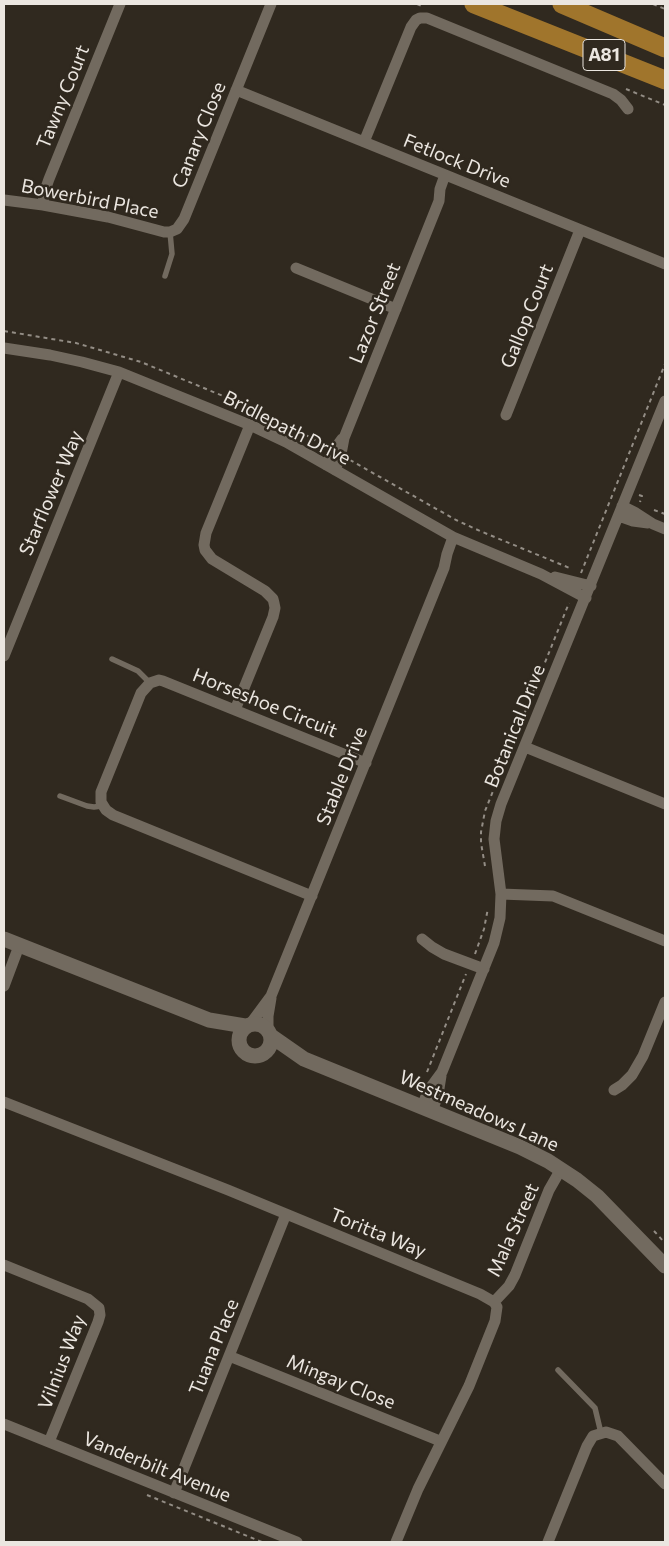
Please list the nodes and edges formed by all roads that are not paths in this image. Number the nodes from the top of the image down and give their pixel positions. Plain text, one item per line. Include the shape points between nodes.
1 (120, 4) edge
2 (272, 4) edge
3 (474, 4) edge
4 (562, 4) edge
5 (665, 48) edge
6 (665, 80) edge
7 (236, 90) junction
8 (628, 109) dead end
9 (364, 142) junction
10 (449, 177) junction
11 (4, 200) edge
12 (43, 205) junction
13 (580, 230) junction
14 (170, 232) junction
15 (665, 264) edge
16 (296, 268) dead end
17 (165, 276) dead end
18 (396, 309) junction
19 (4, 348) edge
20 (119, 372) junction
21 (665, 401) edge
22 (506, 415) dead end
23 (250, 425) junction
24 (330, 468) junction
25 (621, 511) junction
26 (665, 529) edge
27 (457, 539) junction
28 (541, 574) junction
29 (591, 586) junction
30 (586, 598) junction
31 (4, 656) edge
32 (112, 659) dead end
33 (150, 683) junction
34 (235, 710) junction
35 (525, 747) junction
36 (366, 763) junction
37 (60, 796) dead end
38 (665, 804) edge
39 (102, 806) junction
40 (501, 894) junction
41 (312, 896) junction
42 (4, 939) edge
43 (422, 939) dead end
44 (665, 941) edge
45 (19, 946) junction
46 (484, 969) junction
47 (4, 986) edge
48 (271, 996) junction
49 (665, 1002) edge
50 (209, 1020) junction
51 (248, 1025) junction
52 (270, 1033) junction
53 (238, 1043) junction
54 (263, 1054) junction
55 (304, 1059) junction
56 (614, 1090) dead end
57 (4, 1102) edge
58 (427, 1109) junction
59 (562, 1169) junction
60 (286, 1214) junction
61 (4, 1265) edge
62 (665, 1266) edge
63 (494, 1302) junction
64 (229, 1356) junction
65 (558, 1370) dead end
66 (4, 1424) edge
67 (601, 1432) junction
68 (440, 1441) junction
69 (49, 1442) junction
70 (665, 1484) edge
71 (174, 1492) junction
72 (297, 1542) edge
73 (396, 1542) edge
74 (548, 1542) edge

1 - 12 street, Tawny Court via 49,179
2 - 7 street, Canary Close
3 - 6 highway, A81
4 - 5 highway, A81
7 - 9 street, Fetlock Drive
7 - 14 street, Canary Close via 184,220
8 - 9 street via 613,94 427,18 420,18 411,27
9 - 10 street, Fetlock Drive
10 - 13 street, Fetlock Drive
10 - 18 street, Lazor Street via 448,192 439,201
11 - 12 street, Bowerbird Place
12 - 14 street, Bowerbird Place via 108,216
13 - 15 street, Fetlock Drive
13 - 22 street, Gallop Court
14 - 17 lane via 172,254
16 - 18 street
18 - 24 street, Lazor Street via 344,438 334,450
19 - 20 street, Bridlepath Drive via 50,355
20 - 23 street, Bridlepath Drive
20 - 31 street, Starflower Way
21 - 25 street, Botanical Drive
23 - 24 street, Bridlepath Drive
23 - 34 street via 204,545 212,559 265,591 273,599 275,608
24 - 27 street, Bridlepath Drive
25 - 26 street via 633,520
25 - 29 street, Botanical Drive
27 - 28 street, Bridlepath Drive
27 - 36 street, Stable Drive via 451,561 444,568
28 - 29 street, Bridlepath Drive
28 - 30 street, Bridlepath Drive
29 - 30 street, Botanical Drive
30 - 35 street, Botanical Drive
32 - 33 lane via 138,671
33 - 34 street, Horseshoe Circuit via 163,681
33 - 39 street via 141,693 102,792
34 - 36 street, Horseshoe Circuit
35 - 38 street
35 - 40 street, Botanical Drive via 496,821 494,839
36 - 41 street, Stable Drive
37 - 39 lane via 87,806
39 - 41 street via 112,815
40 - 44 street via 553,896
40 - 46 street, Botanical Drive via 500,918
41 - 48 street, Stable Drive
42 - 45 street
43 - 46 street via 444,954
45 - 47 street
45 - 50 street
46 - 58 street, Botanical Drive via 442,1072 428,1092
48 - 51 street, Stable Drive
48 - 52 street, Stable Drive
49 - 56 street via 632,1075
50 - 51 street
50 - 53 street
51 - 52 street via 262,1024
51 - 53 street via 239,1034
52 - 54 street via 270,1046
52 - 55 street, Westmeadows Lane
53 - 54 street via 248,1055
54 - 55 street, Westmeadows Lane
55 - 58 street, Westmeadows Lane
57 - 60 street, Toritta Way
58 - 59 street, Westmeadows Lane via 520,1147
59 - 62 street, Westmeadows Lane via 597,1196
59 - 63 street, Mala Street via 549,1190 509,1286
60 - 63 street, Toritta Way
60 - 64 street, Tuana Place
61 - 69 street, Vilnius Way via 88,1299 99,1308 98,1322
63 - 68 street via 497,1307 495,1322 469,1386
64 - 68 street, Mingay Close
64 - 71 street, Tuana Place
65 - 67 lane via 595,1408
66 - 69 street, Vanderbilt Avenue
67 - 70 street via 618,1436
67 - 74 street via 593,1436 587,1446
68 - 73 street
69 - 71 street, Vanderbilt Avenue
71 - 72 street, Vanderbilt Avenue

